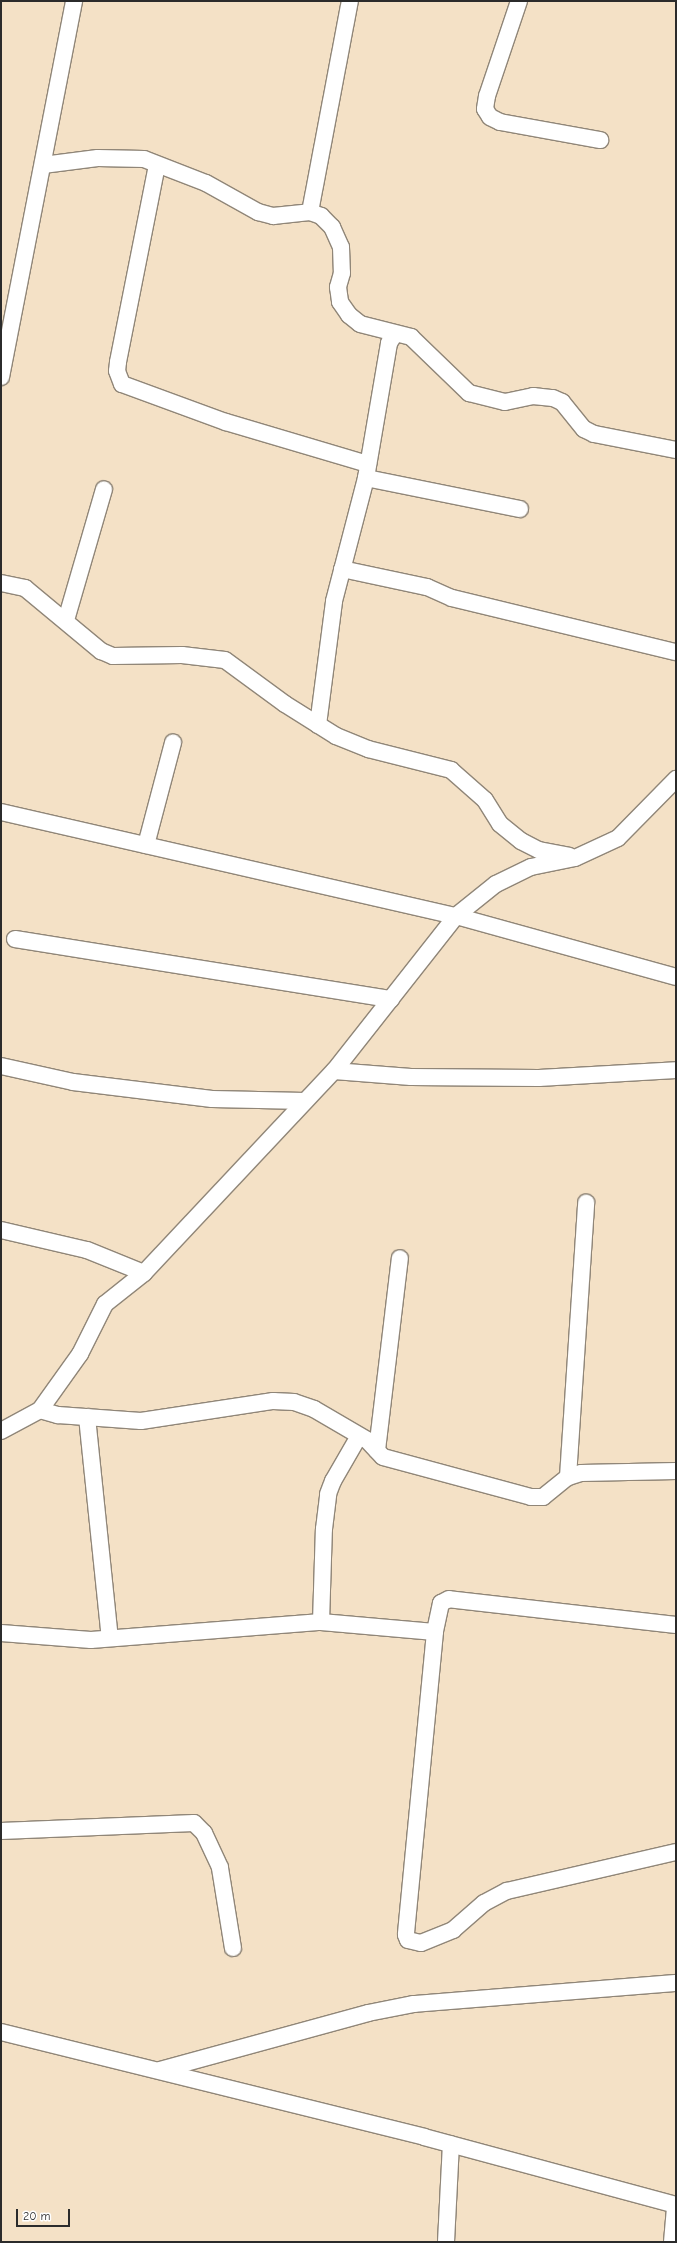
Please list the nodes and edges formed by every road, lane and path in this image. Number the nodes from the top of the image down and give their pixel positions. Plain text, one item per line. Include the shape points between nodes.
1 (74, 1) edge
2 (350, 1) edge
3 (518, 1) edge
4 (600, 140) dead end
5 (43, 165) junction
6 (157, 165) junction
7 (310, 212) junction
8 (395, 334) junction
9 (1, 377) edge
10 (676, 450) edge
11 (367, 471) junction
12 (104, 489) dead end
13 (520, 509) dead end
14 (342, 569) junction
15 (1, 583) edge
16 (66, 620) junction
17 (676, 652) edge
18 (318, 725) junction
19 (173, 743) dead end
20 (676, 779) edge
21 (1, 812) edge
22 (146, 845) junction
23 (575, 858) junction
24 (456, 916) junction
25 (15, 939) dead end
26 (676, 977) edge
27 (391, 999) junction
28 (1, 1066) edge
29 (676, 1070) edge
30 (334, 1071) junction
31 (305, 1101) junction
32 (586, 1203) dead end
33 (1, 1230) edge
34 (400, 1258) dead end
35 (144, 1273) junction
36 (40, 1410) junction
37 (87, 1417) junction
38 (1, 1431) edge
39 (359, 1436) junction
40 (377, 1450) junction
41 (676, 1471) edge
42 (568, 1477) junction
43 (321, 1622) junction
44 (676, 1625) edge
45 (435, 1632) junction
46 (1, 1633) edge
47 (110, 1638) junction
48 (1, 1831) edge
49 (676, 1852) edge
50 (233, 1948) dead end
51 (676, 1983) edge
52 (1, 2032) edge
53 (159, 2070) junction
54 (452, 2144) junction
55 (676, 2205) edge
56 (446, 2242) edge
57 (672, 2242) edge

1 - 5 street
2 - 7 street
3 - 4 street via 485,109 490,117 500,122
5 - 6 street via 98,158 144,159
5 - 9 street
6 - 7 street via 206,182 258,212 273,216
6 - 11 street via 118,362 117,371 122,384
7 - 8 street via 321,216 332,226 341,248 342,273 338,287 340,302 349,315 360,324
8 - 10 street via 404,333 411,337 469,393 505,402 534,396 553,398 562,402 584,429 594,434
8 - 11 street via 389,343
11 - 13 street
11 - 14 street
12 - 16 street
14 - 17 street via 428,587 452,598
14 - 18 street via 334,601
15 - 16 street via 25,588
16 - 18 street via 101,651 113,656 182,655 225,660
18 - 23 street via 336,736 368,749 451,770 485,800 500,824 521,841 539,850
19 - 22 street
20 - 23 street via 618,838
21 - 22 street
22 - 24 street
23 - 24 street via 531,867 496,884
24 - 26 street
24 - 27 street
25 - 27 street
27 - 30 street
28 - 31 street via 73,1082 204,1098
29 - 30 street via 539,1078 411,1077
30 - 31 street
31 - 35 street
32 - 42 street
33 - 35 street via 87,1250
34 - 40 street
35 - 36 street via 106,1304 80,1354
36 - 37 street via 58,1416
36 - 38 street
37 - 39 street via 141,1421 273,1401 294,1402 314,1409
37 - 47 street
39 - 40 street
39 - 43 street via 328,1494 324,1529
40 - 42 street via 383,1457 531,1497 543,1497
41 - 42 street via 581,1473
43 - 45 street
43 - 47 street
44 - 45 street via 449,1599 441,1603
45 - 49 street via 406,1925 408,1940 421,1942 453,1930 484,1903 507,1891
46 - 47 street via 91,1640
48 - 50 street via 194,1823 204,1833 220,1868
51 - 53 street via 414,2004 368,2013
52 - 53 street
53 - 54 street
54 - 55 street
54 - 56 street
55 - 57 street

